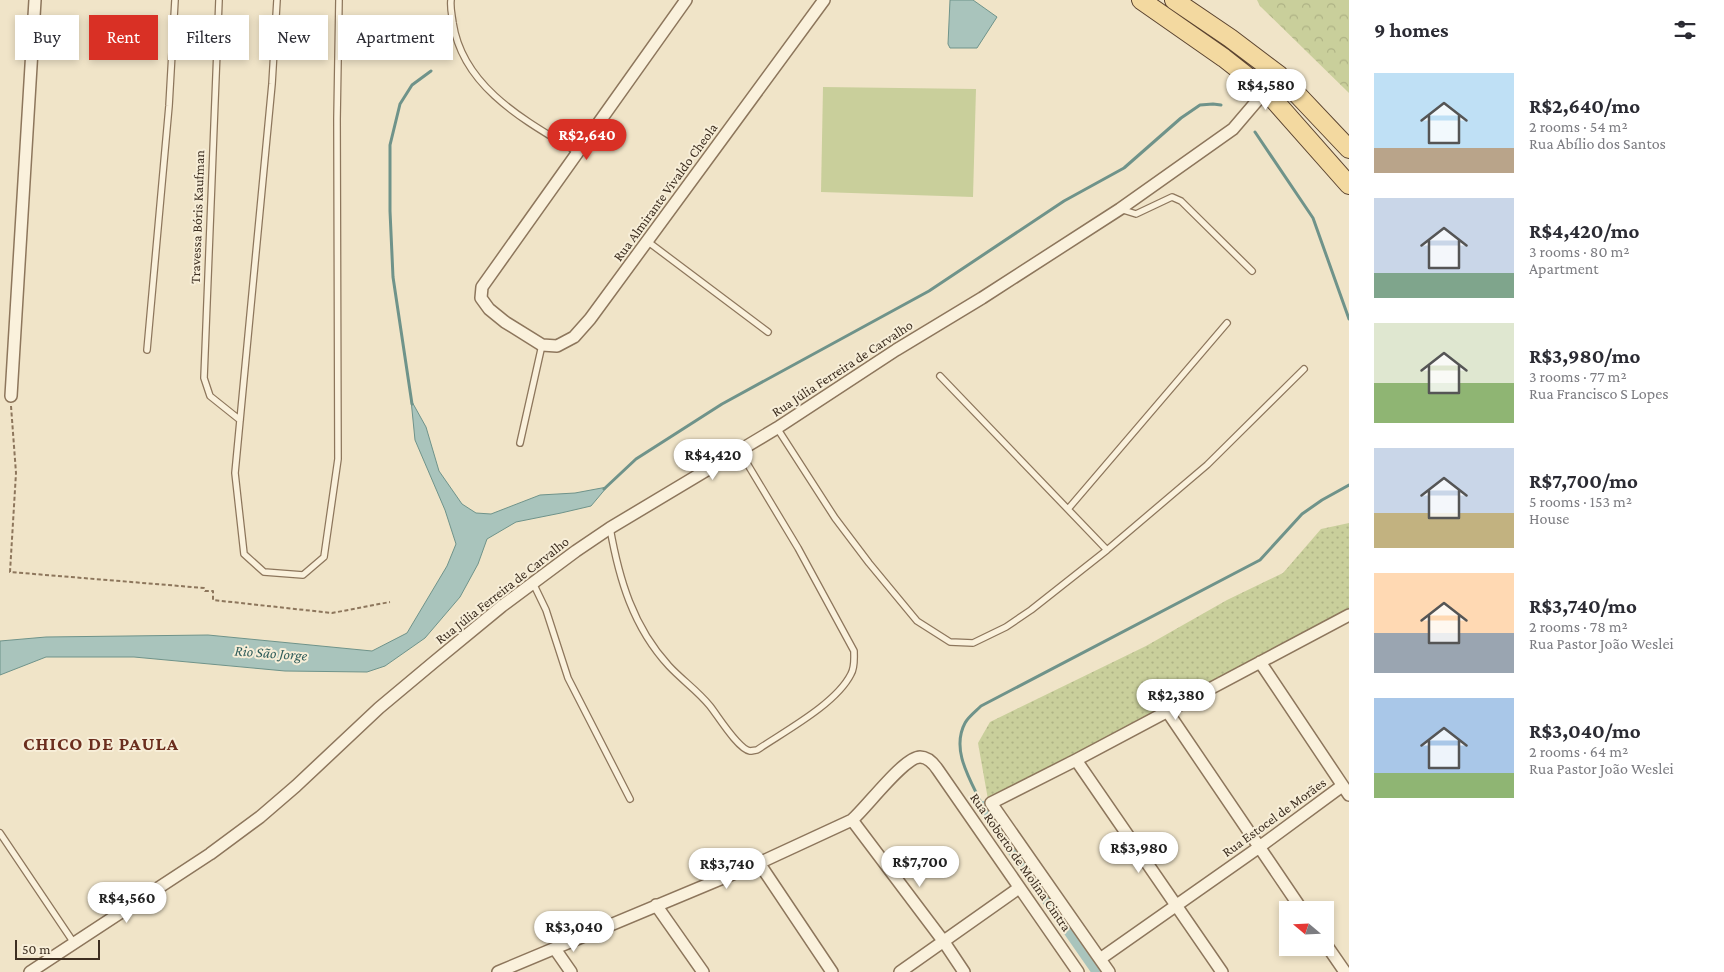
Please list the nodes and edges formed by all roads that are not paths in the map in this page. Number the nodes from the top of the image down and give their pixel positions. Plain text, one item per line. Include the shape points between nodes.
1 (35, 0) edge
2 (175, 0) edge
3 (219, 0) edge
4 (277, 0) edge
5 (339, 0) edge
6 (451, 0) edge
7 (686, 0) edge
8 (824, 0) edge
9 (1141, 0) edge
10 (1174, 0) edge
11 (1279, 75) junction
12 (1266, 91) junction
13 (1349, 149) edge
14 (576, 152) junction
15 (1349, 185) edge
16 (1120, 209) junction
17 (647, 241) junction
18 (1252, 272) dead end
19 (1227, 323) dead end
20 (768, 332) dead end
21 (542, 345) junction
22 (147, 350) dead end
23 (1304, 369) dead end
24 (940, 376) dead end
25 (11, 396) road end
26 (240, 420) junction
27 (777, 428) junction
28 (520, 443) dead end
29 (739, 450) junction
30 (1068, 509) junction
31 (610, 528) junction
32 (1107, 550) junction
33 (533, 583) junction
34 (1349, 614) edge
35 (1260, 662) junction
36 (1167, 711) junction
37 (1076, 760) junction
38 (1346, 791) edge
39 (630, 799) dead end
40 (852, 820) junction
41 (0, 833) edge
42 (1258, 848) junction
43 (759, 863) junction
44 (1020, 888) junction
45 (1296, 901) edge
46 (1176, 904) junction
47 (656, 905) junction
48 (944, 942) junction
49 (74, 943) junction
50 (555, 949) junction
51 (1334, 956) edge
52 (1100, 959) junction
53 (1349, 969) edge
54 (30, 972) edge
55 (498, 972) edge
56 (571, 972) edge
57 (703, 972) edge
58 (832, 972) edge
59 (900, 972) edge
60 (964, 972) edge
61 (1078, 972) edge
62 (1109, 972) edge
63 (1222, 972) edge
64 (1345, 972) edge

1 - 25 street
2 - 22 lane via 170,106
3 - 26 lane, Travessa Bóris Kaufman via 204,378 210,396
4 - 26 lane
5 - 26 lane via 338,459 324,557 304,575 264,572 244,554 235,473
6 - 14 lane via 456,38 473,72 496,98
7 - 14 street
8 - 17 street, Rua Almirante Vivaldo Cheola
9 - 12 main road
10 - 11 main road
11 - 12 street, Rua Júlia Ferreira de Carvalho
11 - 13 main road
12 - 15 main road
12 - 16 street, Rua Júlia Ferreira de Carvalho via 1233,129
14 - 21 street via 482,287 481,298 489,308
16 - 18 lane via 1136,214 1172,197 1181,201
16 - 27 street, Rua Júlia Ferreira de Carvalho
17 - 20 lane
17 - 21 street, Rua Almirante Vivaldo Cheola via 574,337 557,346
19 - 30 lane
21 - 28 lane
23 - 32 lane via 1207,465
24 - 30 lane
27 - 29 street, Rua Júlia Ferreira de Carvalho
27 - 32 lane via 835,518 869,563 917,621 950,642 973,644 1006,627
29 - 31 street, Rua Júlia Ferreira de Carvalho
29 - 31 lane via 798,548 854,651 855,663 842,687 819,708 757,750 750,751 741,746 708,704 657,652 630,607 617,568
30 - 32 lane
31 - 33 street, Rua Júlia Ferreira de Carvalho
33 - 39 lane via 546,610 568,678
33 - 49 street, Rua Júlia Ferreira de Carvalho via 379,708 260,817 210,854
34 - 35 street
35 - 36 street
35 - 38 street
36 - 37 street
36 - 42 street
37 - 46 street
37 - 52 street, Rua Roberto de Molina Cintra via 991,803
38 - 42 street, Rua Estocel de Morães
40 - 43 street
40 - 44 street, Rua Roberto de Molina Cintra via 908,761 924,758 938,770
40 - 48 street
41 - 49 lane
42 - 45 street
42 - 46 street, Rua Estocel de Morães
43 - 47 street
43 - 58 street
44 - 48 street
44 - 61 street, Rua Roberto de Molina Cintra
46 - 52 street, Rua Estocel de Morães
46 - 63 street
47 - 50 street
47 - 57 street
48 - 59 street
48 - 60 street
49 - 54 street, Rua Júlia Ferreira de Carvalho
50 - 55 street
50 - 56 street
51 - 64 street
52 - 62 street, Rua Roberto de Molina Cintra
53 - 64 street

